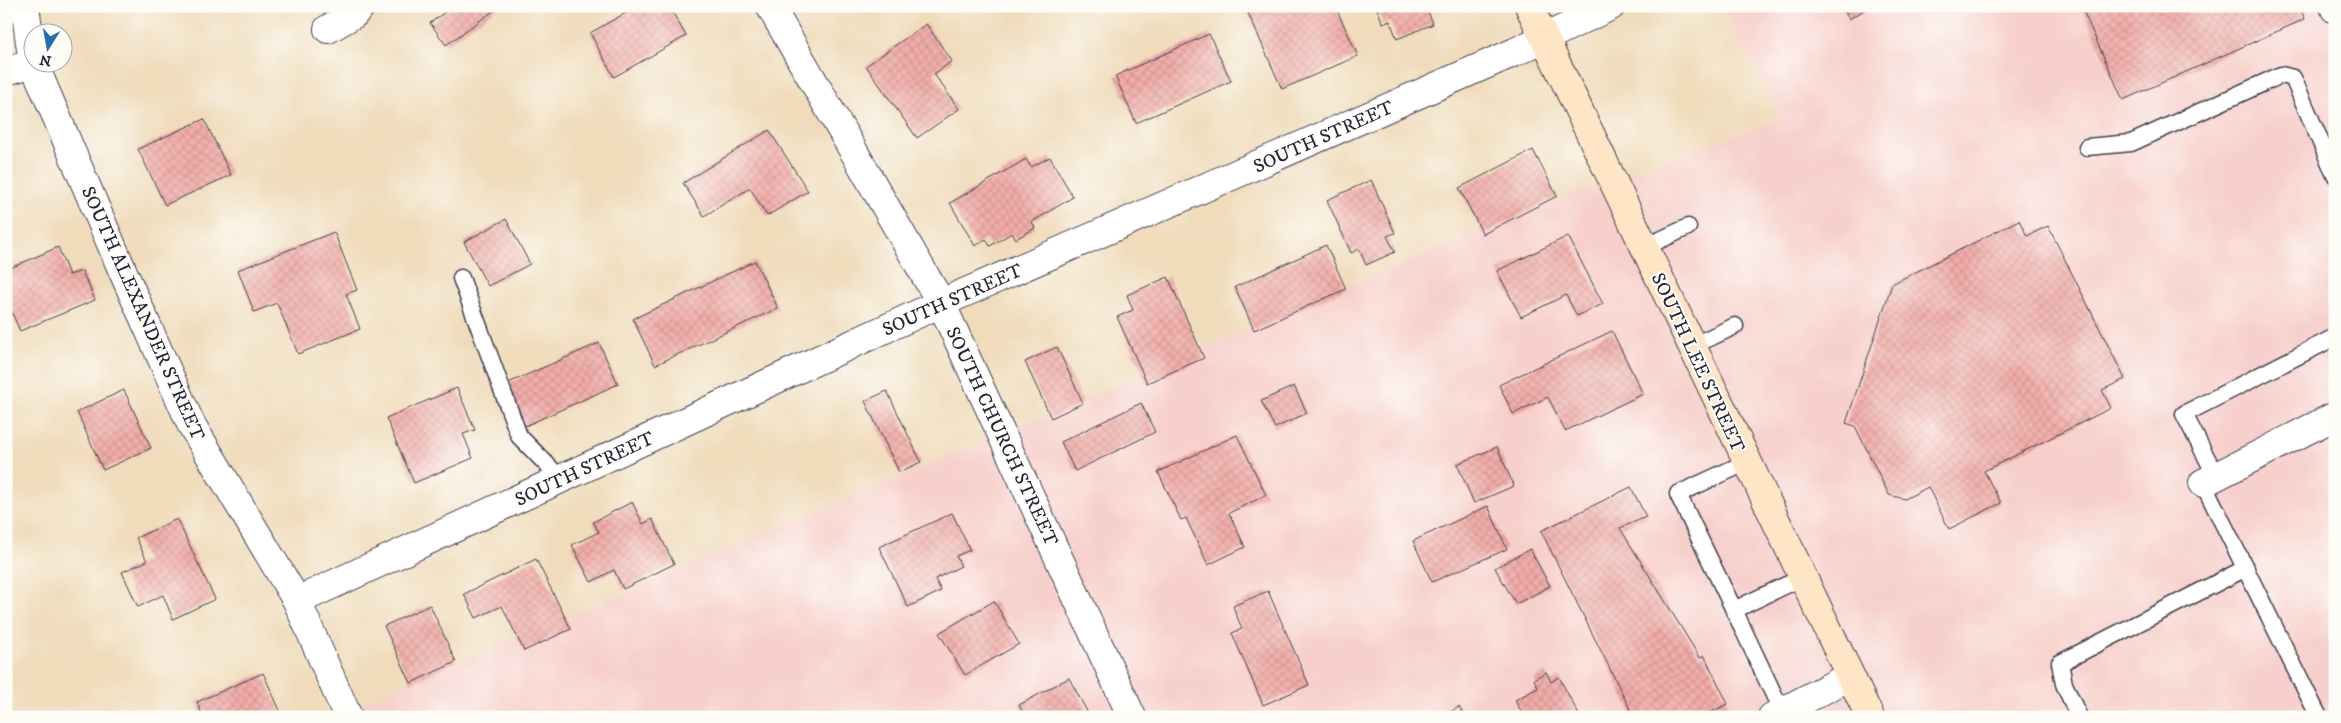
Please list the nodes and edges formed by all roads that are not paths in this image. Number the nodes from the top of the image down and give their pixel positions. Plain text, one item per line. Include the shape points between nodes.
1 (25, 6) edge
2 (361, 6) edge
3 (770, 6) edge
4 (1530, 6) edge
5 (1611, 6) edge
6 (27, 22) edge
7 (328, 29) dead end
8 (1544, 39) junction
9 (22, 66) edge
10 (6, 71) edge
11 (37, 72) edge
12 (2087, 147) dead end
13 (2335, 175) edge
14 (1688, 227) dead end
15 (1645, 247) junction
16 (460, 278) dead end
17 (941, 303) junction
18 (1735, 326) dead end
19 (2335, 336) edge
20 (1692, 346) junction
21 (2335, 416) edge
22 (1747, 462) junction
23 (561, 479) junction
24 (2210, 480) junction
25 (2246, 568) junction
26 (1803, 577) junction
27 (297, 601) junction
28 (1734, 610) junction
29 (1850, 676) junction
30 (1777, 714) edge
31 (348, 717) edge
32 (1132, 717) edge
33 (1870, 717) edge
34 (2079, 717) edge
35 (2319, 717) edge

1 - 6 street
2 - 7 street via 354,14
3 - 17 street, SOUTH CHURCH STREET
4 - 8 street, SOUTH LEE STREET
5 - 8 street, SOUTH STREET
8 - 15 street, SOUTH LEE STREET
8 - 17 street, SOUTH STREET
9 - 10 street
11 - 27 street, SOUTH ALEXANDER STREET via 191,424
12 - 13 lane via 2131,143 2281,75 2293,78
14 - 15 lane
15 - 20 street, SOUTH LEE STREET
16 - 23 lane via 519,436
17 - 23 street, SOUTH STREET
17 - 32 street, SOUTH CHURCH STREET
18 - 20 lane
19 - 24 lane via 2184,414
20 - 22 street, SOUTH LEE STREET
21 - 24 street
22 - 26 street, SOUTH LEE STREET
22 - 28 lane via 1678,494
23 - 27 street, SOUTH STREET
24 - 25 lane
25 - 34 lane via 2060,663 2064,684
25 - 35 lane
26 - 28 lane
26 - 29 street, SOUTH LEE STREET
27 - 31 street, SOUTH ALEXANDER STREET
28 - 30 lane
29 - 30 street
29 - 33 street, SOUTH LEE STREET

